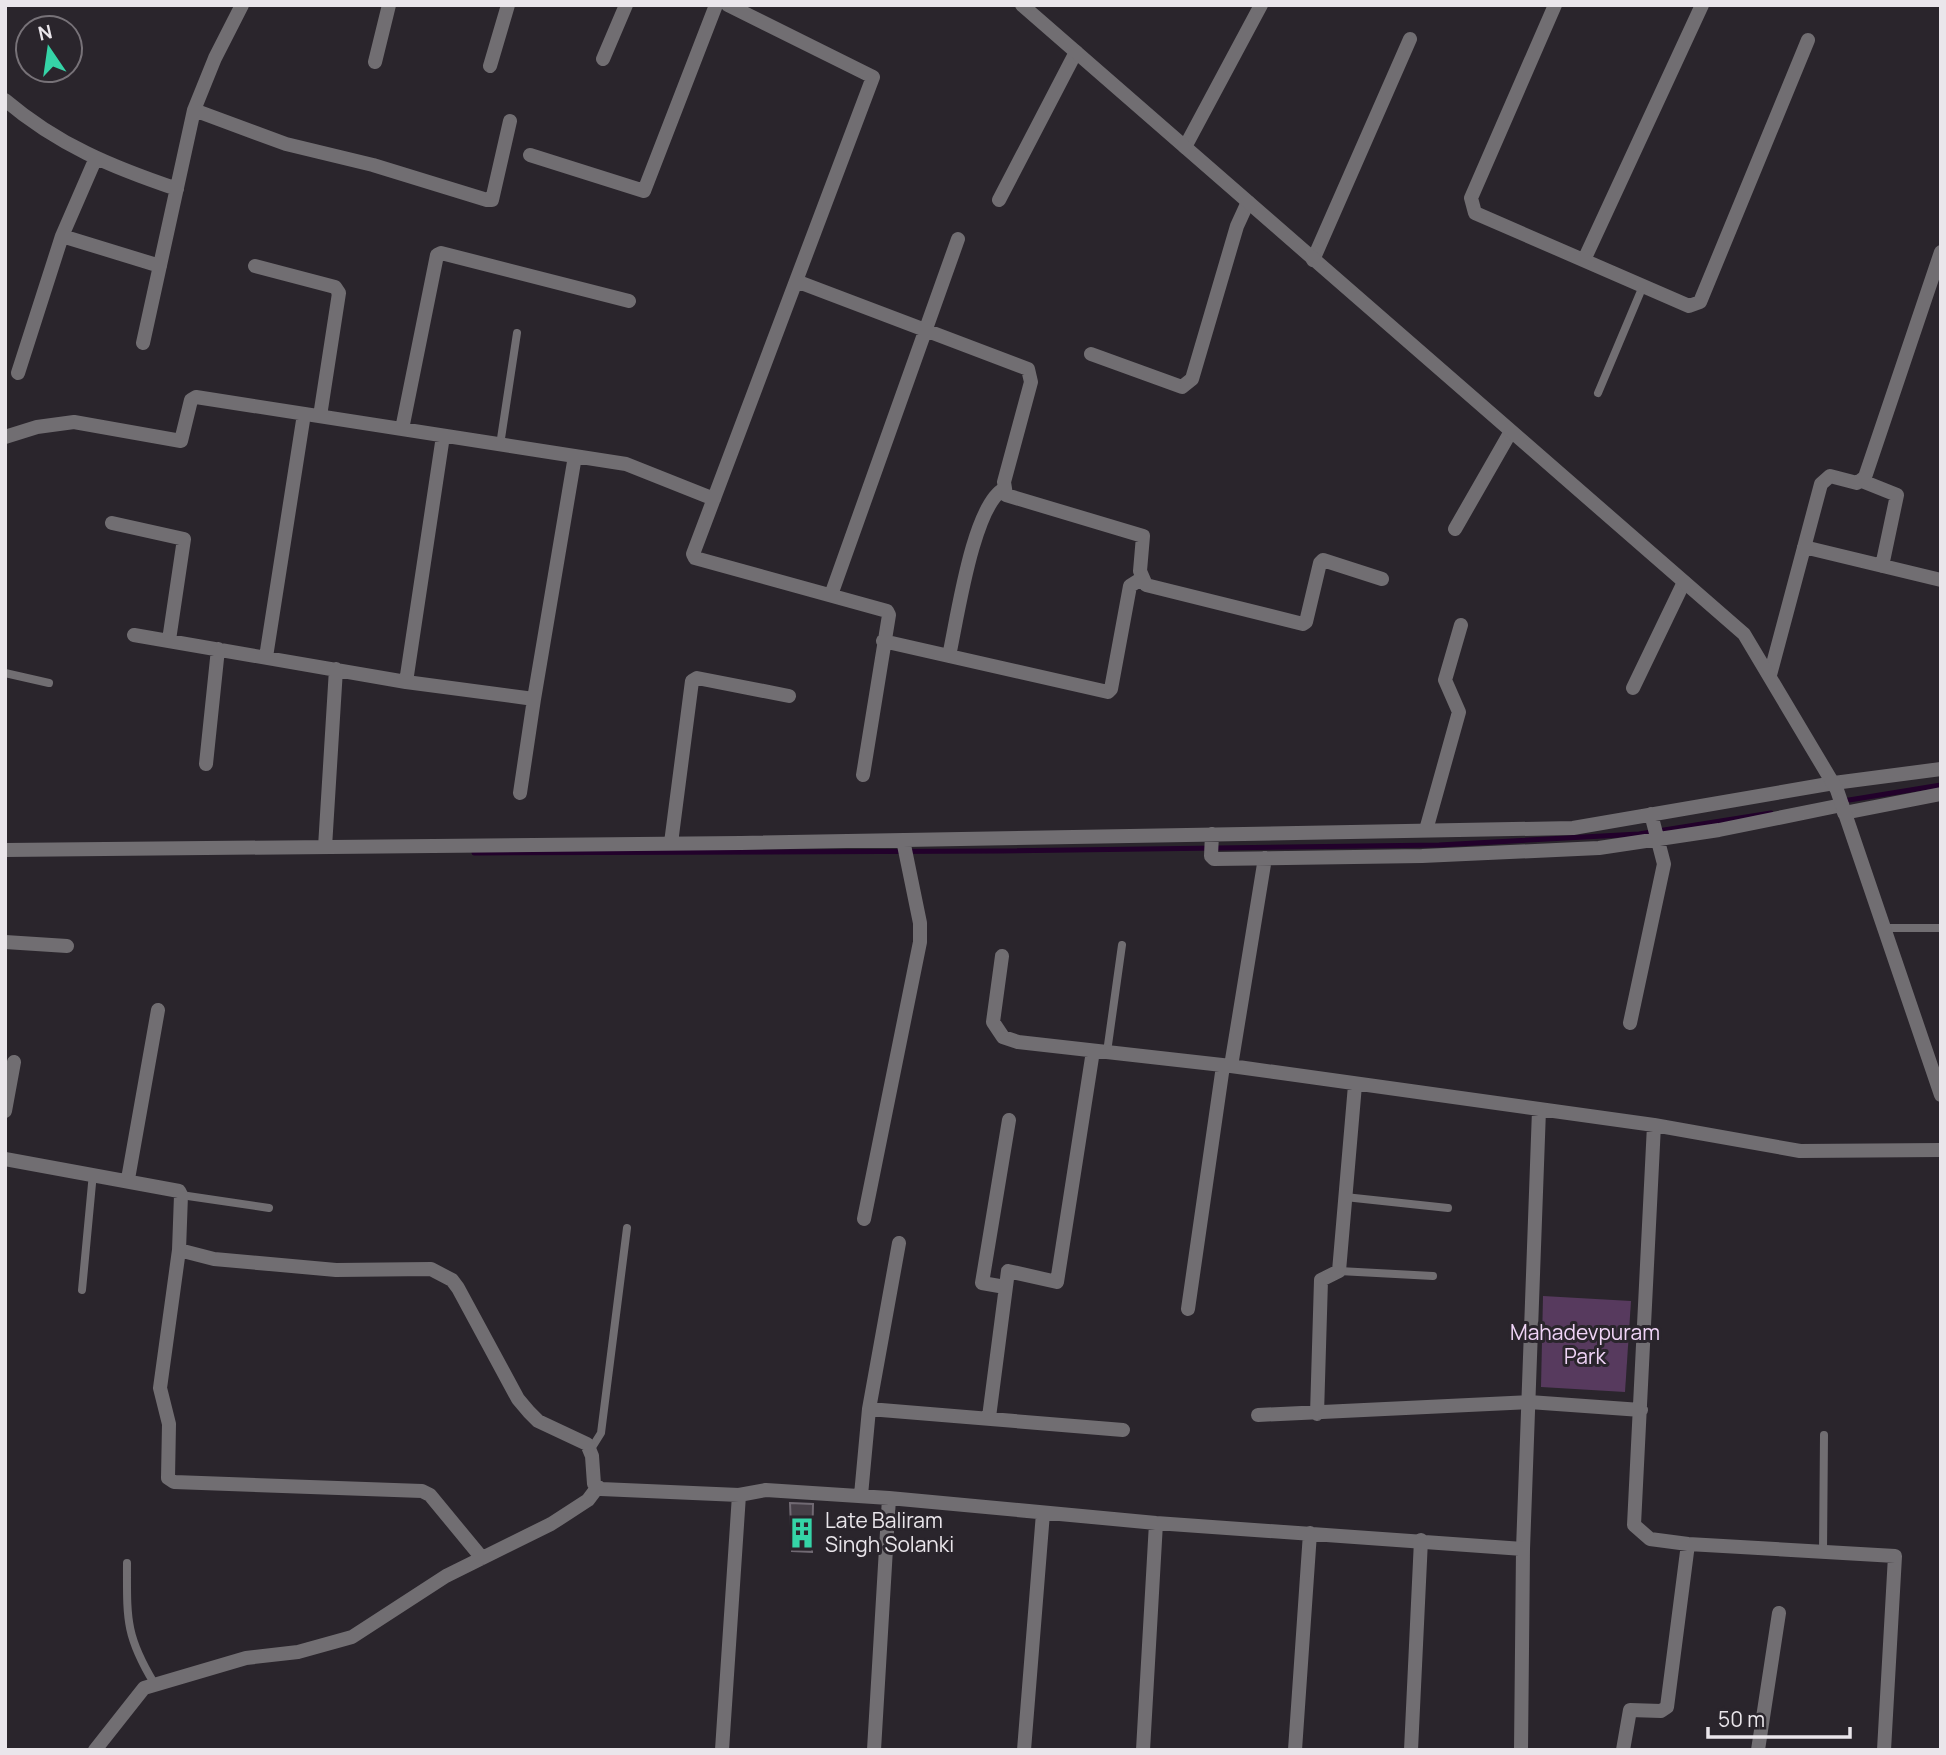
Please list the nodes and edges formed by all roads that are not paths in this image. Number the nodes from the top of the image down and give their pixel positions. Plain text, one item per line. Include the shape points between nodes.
1 (243, 5) edge
2 (389, 5) edge
3 (508, 5) edge
4 (626, 5) edge
5 (716, 5) edge
6 (728, 5) edge
7 (1022, 5) edge
8 (1261, 5) edge
9 (1555, 5) edge
10 (1702, 5) edge
11 (1410, 39) dead end
12 (1808, 40) dead end
13 (1076, 52) junction
14 (603, 59) dead end
15 (375, 62) dead end
16 (490, 66) dead end
17 (5, 100) edge
18 (194, 110) junction
19 (510, 121) dead end
20 (1185, 147) junction
21 (530, 155) dead end
22 (95, 160) junction
23 (177, 190) junction
24 (999, 200) dead end
25 (1248, 202) junction
26 (62, 236) junction
27 (958, 239) dead end
28 (1941, 252) edge
29 (1313, 260) junction
30 (1584, 260) junction
31 (160, 266) junction
32 (255, 266) dead end
33 (796, 281) junction
34 (1643, 286) junction
35 (629, 301) dead end
36 (926, 330) junction
37 (517, 333) dead end
38 (143, 343) dead end
39 (1091, 354) dead end
40 (18, 373) dead end
41 (1598, 393) dead end
42 (304, 414) junction
43 (320, 416) junction
44 (402, 429) junction
45 (1510, 433) junction
46 (443, 436) junction
47 (5, 437) edge
48 (500, 445) junction
49 (575, 456) junction
50 (1862, 481) junction
51 (1004, 489) junction
52 (714, 499) junction
53 (112, 523) dead end
54 (1455, 529) dead end
55 (1804, 547) junction
56 (1882, 566) junction
57 (1141, 579) junction
58 (1382, 579) dead end
59 (1941, 580) edge
60 (1684, 582) junction
61 (831, 595) junction
62 (1461, 625) dead end
63 (134, 635) dead end
64 (169, 640) junction
65 (883, 641) junction
66 (218, 649) junction
67 (949, 656) junction
68 (266, 657) junction
69 (336, 669) junction
70 (5, 673) edge
71 (1770, 675) junction
72 (406, 682) junction
73 (49, 683) dead end
74 (1633, 688) dead end
75 (789, 696) dead end
76 (534, 699) junction
77 (206, 764) dead end
78 (1941, 769) edge
79 (863, 775) dead end
80 (520, 793) dead end
81 (1941, 794) edge
82 (1840, 799) junction
83 (1654, 827) junction
84 (1426, 830) junction
85 (1212, 837) junction
86 (671, 843) junction
87 (325, 847) junction
88 (904, 848) junction
89 (5, 850) edge
90 (1265, 858) junction
91 (1884, 928) junction
92 (1941, 928) edge
93 (5, 942) edge
94 (1122, 945) dead end
95 (67, 946) dead end
96 (1002, 956) dead end
97 (158, 1010) dead end
98 (1630, 1024) dead end
99 (1100, 1051) junction
100 (14, 1062) dead end
101 (1227, 1066) junction
102 (1354, 1085) junction
103 (1941, 1095) edge
104 (1539, 1110) junction
105 (5, 1111) edge
106 (1010, 1120) dead end
107 (1654, 1125) junction
108 (1941, 1150) edge
109 (5, 1159) edge
110 (93, 1173) junction
111 (128, 1179) junction
112 (181, 1195) junction
113 (1345, 1197) junction
114 (269, 1208) dead end
115 (1448, 1208) dead end
116 (864, 1219) dead end
117 (627, 1228) dead end
118 (899, 1243) dead end
119 (179, 1250) junction
120 (1339, 1271) junction
121 (1433, 1276) dead end
122 (1005, 1287) junction
123 (82, 1290) dead end
124 (1188, 1309) dead end
125 (1529, 1402) junction
126 (869, 1409) junction
127 (1641, 1410) junction
128 (1317, 1414) junction
129 (1258, 1415) dead end
130 (989, 1417) junction
131 (1123, 1430) dead end
132 (1824, 1435) dead end
133 (591, 1449) junction
134 (597, 1488) junction
135 (739, 1495) junction
136 (861, 1495) junction
137 (889, 1498) junction
138 (1043, 1513) junction
139 (1156, 1523) junction
140 (1310, 1533) junction
141 (1421, 1540) junction
142 (1688, 1544) junction
143 (1523, 1549) junction
144 (1823, 1552) junction
145 (482, 1558) junction
146 (127, 1563) dead end
147 (1779, 1613) dead end
148 (154, 1683) junction
149 (95, 1750) edge
150 (722, 1750) edge
151 (874, 1750) edge
152 (1024, 1750) edge
153 (1143, 1750) edge
154 (1295, 1750) edge
155 (1411, 1750) edge
156 (1521, 1750) edge
157 (1623, 1750) edge
158 (1758, 1750) edge
159 (1884, 1750) edge

1 - 18 street
2 - 15 street
3 - 16 street
4 - 14 street
5 - 21 street via 644,191
6 - 33 street via 873,77
7 - 13 street
8 - 20 street
9 - 30 street via 1471,206 1475,213
10 - 30 street
11 - 29 street
12 - 34 street via 1700,302 1689,306
13 - 20 street
13 - 24 street
17 - 22 street
18 - 19 street via 286,144 487,200 492,200
18 - 23 street
20 - 25 street
22 - 23 street
22 - 26 street
23 - 31 street
25 - 29 street
25 - 39 street via 1187,385
26 - 31 street
26 - 40 street
27 - 36 street
28 - 50 street
29 - 45 street
30 - 34 street
31 - 38 street
32 - 43 street via 335,287 339,293
33 - 36 street
33 - 52 street
34 - 41 lane
35 - 44 street via 441,253
36 - 51 street via 1028,369 1031,383
36 - 61 street
37 - 48 lane
42 - 43 street
42 - 47 street via 196,397 191,400 181,441 74,422
42 - 68 street
43 - 44 street
44 - 46 street
45 - 54 street
45 - 60 street
46 - 48 street
46 - 72 street
48 - 49 street
49 - 52 street via 625,464
49 - 76 street
50 - 55 street via 1824,479
50 - 56 street via 1897,495
51 - 57 street via 1006,495 1143,536
51 - 67 street via 991,499 979,522
52 - 61 street via 693,556
53 - 64 street via 184,539
55 - 56 street
55 - 71 street
56 - 59 street
57 - 58 street via 1146,585 1303,624 1323,560
57 - 67 street via 1130,586 1108,692
60 - 71 street via 1744,634
60 - 74 street
61 - 65 street via 887,611
62 - 84 street via 1445,680 1459,712
63 - 64 street
64 - 66 street
65 - 67 street
65 - 79 street
66 - 68 street
66 - 77 street
68 - 69 street
69 - 72 street
69 - 87 street
70 - 73 lane
71 - 82 street
72 - 76 street
75 - 86 street via 696,678 692,681
76 - 80 street
78 - 82 street
81 - 82 street
82 - 83 street
82 - 83 street
82 - 91 street
83 - 84 street
83 - 90 street via 1599,848
83 - 98 street via 1664,864
84 - 85 street
85 - 88 street
85 - 90 street via 1214,859
86 - 87 street
86 - 88 street
87 - 89 street
88 - 116 street via 920,942
90 - 101 street
91 - 92 lane
91 - 103 street
93 - 95 street
94 - 99 lane
96 - 99 street via 993,1022 1003,1037
97 - 111 street
99 - 101 street
99 - 122 street via 1057,1282 1008,1271
100 - 105 street
101 - 102 street
101 - 124 street
102 - 104 street
102 - 113 street
104 - 107 street
104 - 125 street
106 - 122 street via 982,1283
107 - 108 street via 1800,1152
107 - 127 street
109 - 110 street
110 - 111 street
110 - 123 lane
111 - 112 street
112 - 114 lane
112 - 119 street
113 - 115 lane
113 - 120 street
117 - 133 lane via 601,1433
118 - 126 street
119 - 133 street via 225,1261 336,1270 430,1269 458,1288 528,1412
119 - 145 street via 160,1388 169,1424 168,1478 174,1482 422,1491
120 - 121 lane
120 - 128 street via 1321,1280
122 - 130 street
125 - 127 street
125 - 128 street
125 - 143 street
126 - 130 street
126 - 136 street
127 - 142 street via 1634,1525 1650,1539
128 - 129 street
130 - 131 street via 1000,1422
132 - 144 lane
133 - 134 street
134 - 135 street
134 - 145 street via 588,1500 551,1524
135 - 136 street via 766,1490
135 - 150 street
136 - 137 street
137 - 138 street
137 - 151 street
138 - 139 street
138 - 152 street
139 - 140 street
139 - 153 street
140 - 141 street
140 - 154 street
141 - 143 street
141 - 155 street
142 - 144 street
142 - 157 street via 1667,1707 1661,1712 1630,1710
143 - 156 street
144 - 159 street via 1896,1558
145 - 148 street via 339,1643 246,1658
146 - 148 lane via 130,1638
147 - 158 street
148 - 149 street via 137,1695

